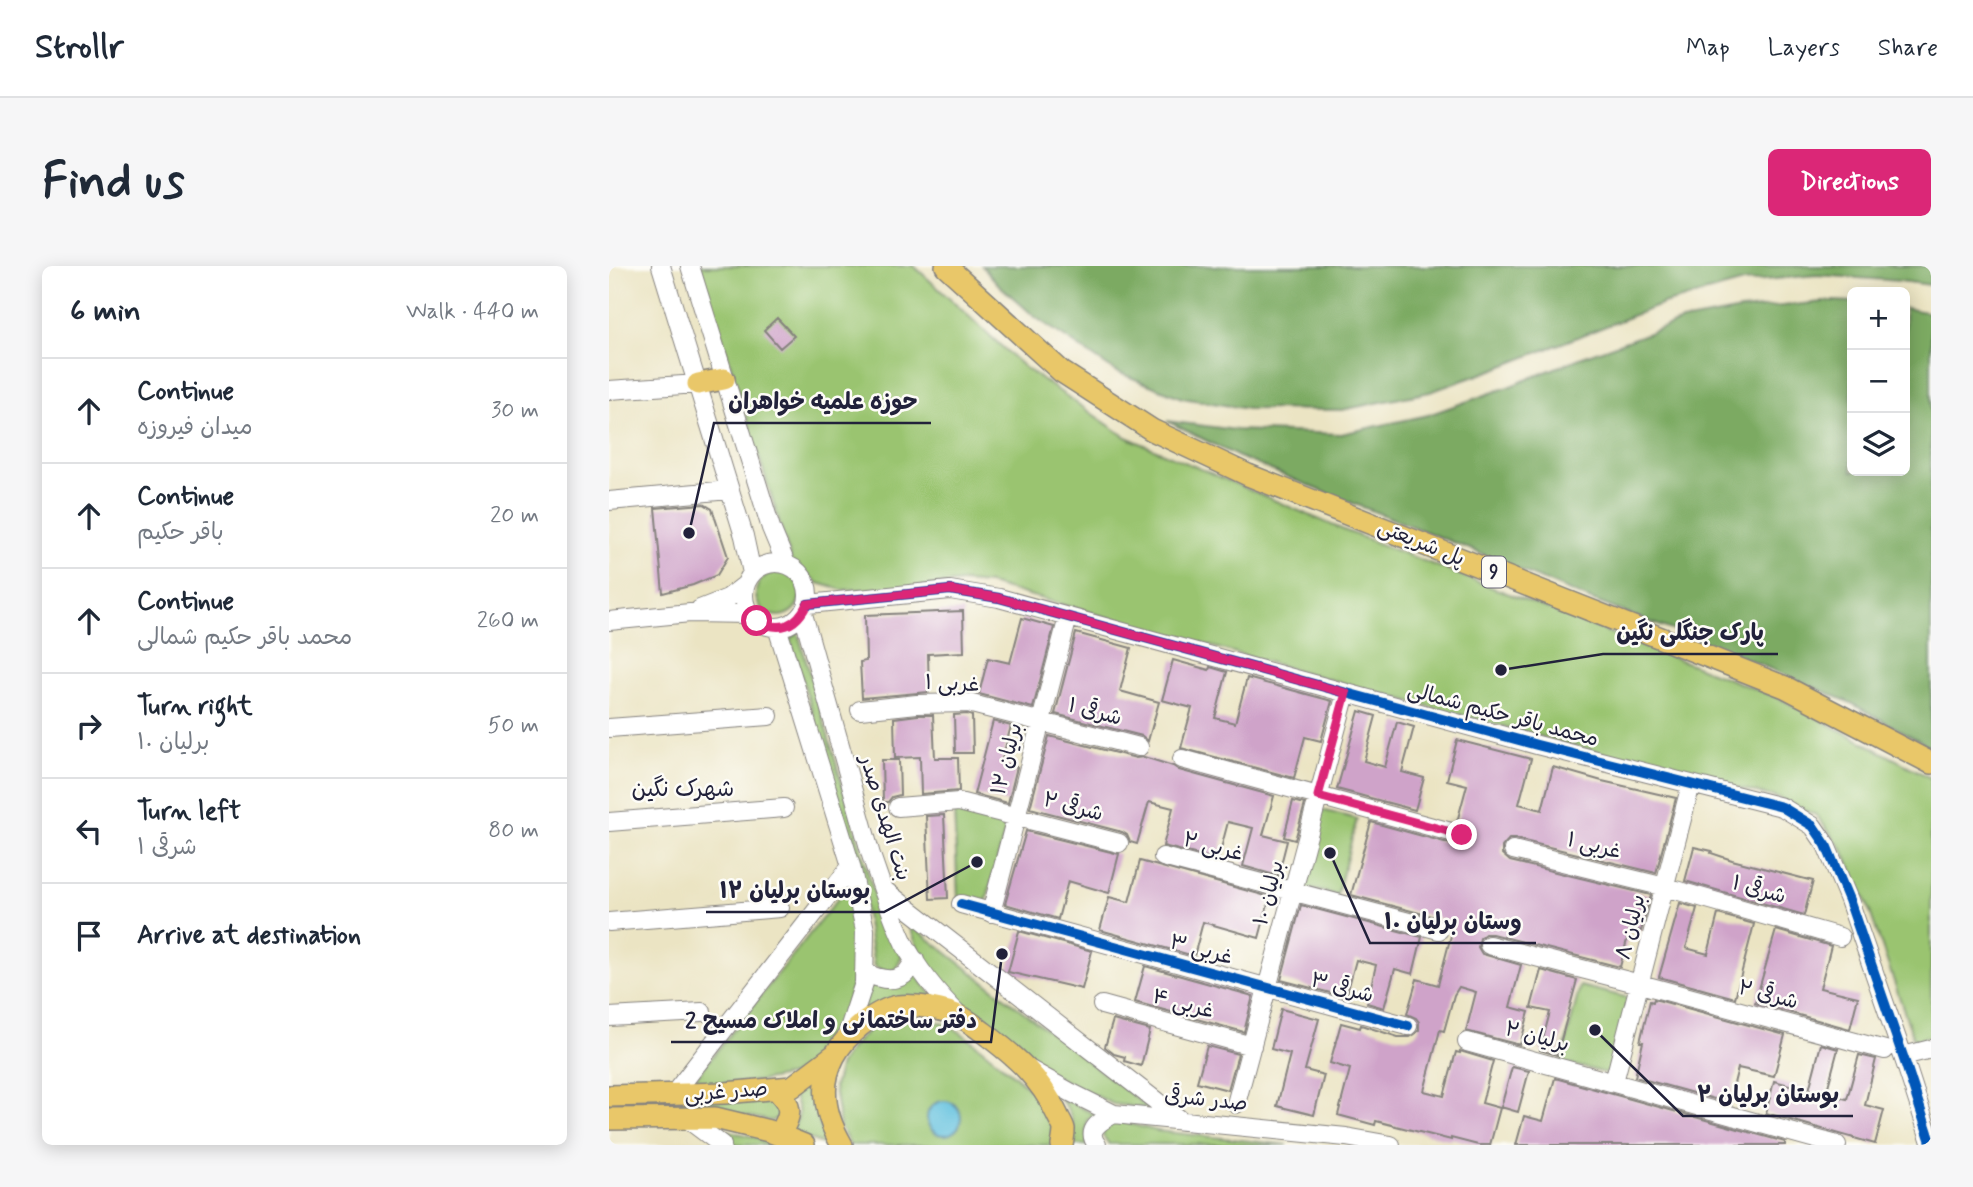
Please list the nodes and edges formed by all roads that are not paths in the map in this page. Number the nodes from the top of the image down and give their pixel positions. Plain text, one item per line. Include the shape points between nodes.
1 (661, 266) edge
2 (690, 266) edge
3 (946, 266) edge
4 (724, 379) junction
5 (698, 384) junction
6 (609, 390) edge
7 (729, 490) junction
8 (609, 502) edge
9 (786, 564) junction
10 (748, 579) junction
11 (807, 585) junction
12 (850, 600) junction
13 (805, 609) junction
14 (690, 613) junction
15 (750, 614) junction
16 (1068, 617) junction
17 (609, 621) edge
18 (776, 627) junction
19 (1346, 693) junction
20 (860, 710) dead end
21 (769, 716) dead end
22 (1040, 721) junction
23 (609, 728) edge
24 (1139, 747) dead end
25 (1182, 759) dead end
26 (1931, 763) edge
27 (1691, 784) junction
28 (1318, 796) junction
29 (898, 807) dead end
30 (784, 808) dead end
31 (1016, 816) junction
32 (609, 822) edge
33 (1462, 835) dead end
34 (1119, 843) dead end
35 (1513, 850) dead end
36 (1163, 857) dead end
37 (851, 866) junction
38 (1665, 887) junction
39 (882, 888) junction
40 (1293, 891) junction
41 (961, 904) dead end
42 (779, 908) dead end
43 (991, 913) junction
44 (609, 922) edge
45 (1439, 930) dead end
46 (1840, 937) dead end
47 (1489, 946) dead end
48 (915, 960) junction
49 (864, 972) junction
50 (1640, 984) junction
51 (1267, 988) junction
52 (1102, 1005) dead end
53 (702, 1012) dead end
54 (609, 1017) edge
55 (961, 1017) junction
56 (1408, 1026) dead end
57 (846, 1038) junction
58 (1467, 1042) dead end
59 (1252, 1046) junction
60 (1931, 1049) edge
61 (1885, 1050) dead end
62 (833, 1056) junction
63 (1931, 1059) edge
64 (1905, 1060) junction
65 (1027, 1068) junction
66 (1615, 1082) junction
67 (776, 1089) junction
68 (673, 1095) junction
69 (609, 1096) edge
70 (1236, 1104) dead end
71 (1114, 1114) junction
72 (686, 1118) junction
73 (609, 1119) edge
74 (1182, 1121) junction
75 (779, 1135) junction
76 (1931, 1142) edge
77 (722, 1145) edge
78 (804, 1145) edge
79 (842, 1145) edge
80 (1062, 1145) edge
81 (1097, 1145) edge
82 (1391, 1145) edge
83 (1837, 1145) edge

1 - 5 street
2 - 4 street
3 - 26 main road, پل شریعتی / 9 via 1062,372 1152,430 1248,475 1785,687
4 - 5 main road
4 - 9 street
5 - 6 street
5 - 7 street
7 - 8 street
7 - 10 street via 744,536
9 - 10 street via 767,564
9 - 11 street via 803,576
10 - 14 street via 728,598
10 - 15 street via 744,595
11 - 12 street
11 - 13 street
12 - 13 street, محمد باقر حکیم شمالی
12 - 16 street, محمد باقر حکیم شمالی via 950,590
13 - 18 street via 796,621
13 - 39 street, بنت الهدی صدر
14 - 15 street
14 - 17 street
15 - 18 street via 766,626
16 - 19 street, محمد باقر حکیم شمالی
16 - 22 street, برلیان ۱۲
18 - 37 street
19 - 27 street, محمد باقر حکیم شمالی
19 - 28 street, برلیان ۱۰
20 - 22 street, ۱ غربی via 968,703
21 - 23 street
22 - 24 street, ۱ شرقی
22 - 31 street, برلیان ۱۲
25 - 28 street
27 - 38 street, برلیان ۸
27 - 64 street, محمد باقر حکیم شمالی via 1782,807 1813,826 1849,900
28 - 33 street
28 - 40 street, برلیان ۱۰
29 - 31 street via 959,802
30 - 32 street
31 - 34 street, ۲ شرقی
31 - 43 street, برلیان ۱۲
35 - 38 street, ۱ غربی
36 - 40 street, ۲ غربی
37 - 49 street via 865,930
37 - 68 street
38 - 46 street, ۱ شرقی
38 - 50 street, برلیان ۸
39 - 48 street, بنت الهدی صدر
39 - 74 street
40 - 45 street
40 - 51 street, برلیان ۱۰
41 - 43 street
42 - 44 street
43 - 51 street, ۳ غربی
47 - 50 street
48 - 49 street via 904,975 892,979
48 - 55 street, بنت الهدی صدر
49 - 57 street
50 - 61 street, ۲ شرقی
50 - 66 street, برلیان ۸
51 - 56 street, ۳ شرقی
51 - 59 street, برلیان ۱۰
52 - 59 street, ۴ غربی
53 - 54 street
55 - 57 main road via 936,1009 894,1007 867,1020
55 - 65 main road
57 - 62 main road
58 - 66 street, برلیان ۲
59 - 70 street, برلیان ۱۰
60 - 64 street
62 - 67 main road, صدر غربی via 792,1087
62 - 79 main road via 824,1090 834,1132
63 - 64 street
64 - 76 street, محمد باقر حکیم شمالی
65 - 71 street, صدر شرقی
65 - 80 main road via 1049,1096 1064,1128
66 - 83 street, برلیان ۲
67 - 68 main road, صدر غربی
67 - 75 main road via 790,1108
68 - 69 main road, صدر غربی
71 - 74 street, صدر شرقی
71 - 81 street via 1097,1123 1092,1133
72 - 73 main road, صدر غربی
72 - 75 main road, صدر غربی via 715,1118
72 - 77 street
74 - 82 street, صدر شرقی
75 - 78 main road, صدر غربی

